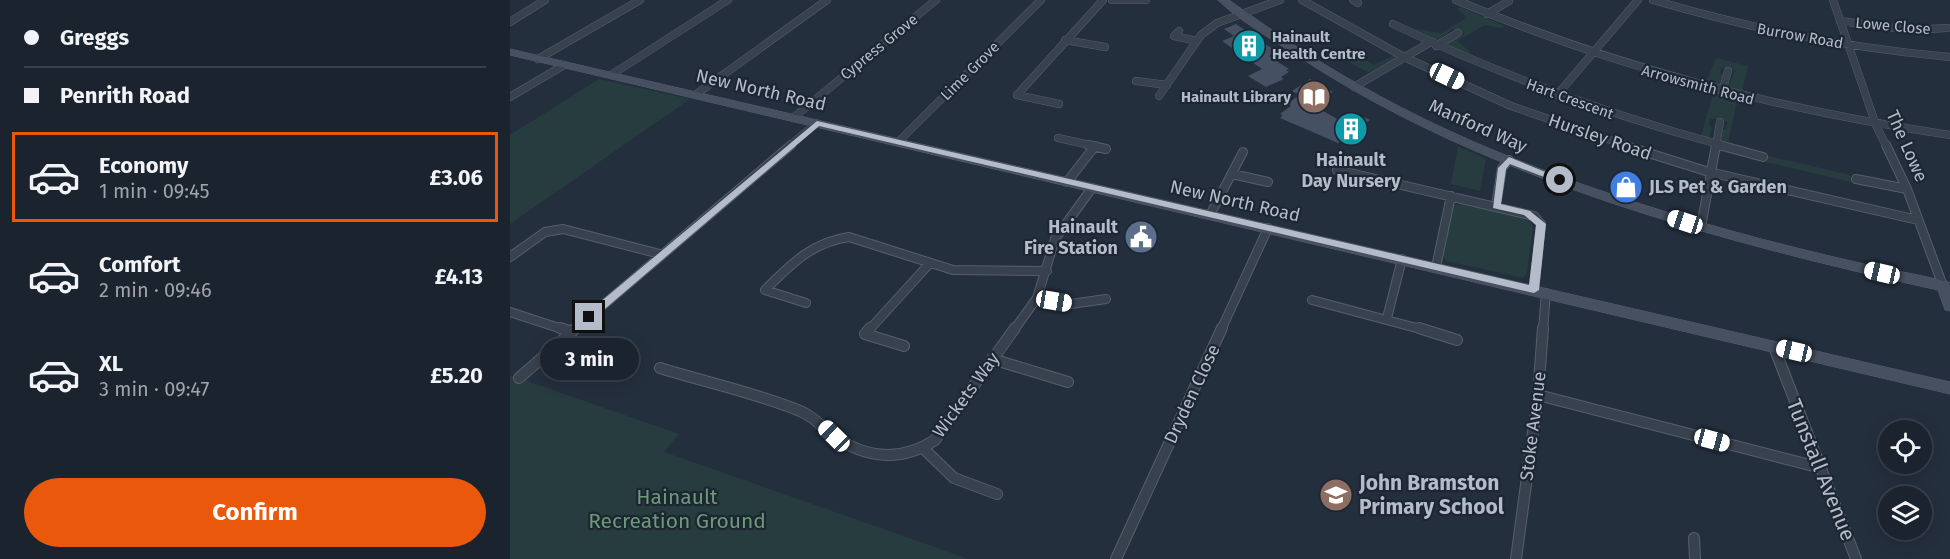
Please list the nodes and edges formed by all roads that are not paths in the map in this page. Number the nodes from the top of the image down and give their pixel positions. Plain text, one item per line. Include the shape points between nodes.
1 (545, 0) edge
2 (639, 0) edge
3 (728, 0) edge
4 (826, 0) edge
5 (936, 0) edge
6 (1041, 0) edge
7 (1103, 0) edge
8 (1112, 0) edge
9 (1146, 0) edge
10 (1223, 0) edge
11 (1280, 0) edge
12 (1302, 0) edge
13 (1456, 0) edge
14 (1638, 0) edge
15 (1653, 0) edge
16 (1833, 0) edge
17 (1509, 1) edge
18 (1242, 13) junction
19 (1487, 14) junction
20 (1840, 21) junction
21 (510, 22) edge
22 (1393, 24) dead end
23 (1947, 28) dead end
24 (1179, 31) dead end
25 (1458, 33) dead end
26 (1065, 40) junction
27 (1197, 41) junction
28 (1432, 44) junction
29 (1848, 45) junction
30 (1104, 47) dead end
31 (510, 52) edge
32 (1591, 54) junction
33 (1404, 57) junction
34 (1950, 57) edge
35 (538, 59) junction
36 (564, 65) junction
37 (1728, 71) dead end
38 (611, 75) junction
39 (1136, 81) dead end
40 (1167, 85) junction
41 (1354, 87) junction
42 (1722, 92) junction
43 (695, 95) junction
44 (1557, 95) junction
45 (1159, 96) dead end
46 (510, 97) edge
47 (1059, 104) dead end
48 (793, 118) junction
49 (1720, 122) dead end
50 (817, 123) junction
51 (1876, 125) junction
52 (1950, 135) edge
53 (1058, 138) dead end
54 (898, 142) junction
55 (1715, 145) junction
56 (1095, 146) junction
57 (1106, 148) dead end
58 (1243, 152) dead end
59 (1763, 158) dead end
60 (1509, 160) junction
61 (1337, 170) dead end
62 (1709, 172) junction
63 (1232, 174) junction
64 (1856, 179) dead end
65 (1067, 182) junction
66 (1268, 182) dead end
67 (1092, 188) junction
68 (1907, 189) junction
69 (1450, 196) junction
70 (1496, 206) junction
71 (1210, 215) junction
72 (1918, 220) junction
73 (1701, 227) junction
74 (1268, 228) junction
75 (660, 254) junction
76 (510, 257) edge
77 (1402, 259) junction
78 (930, 263) junction
79 (1436, 267) junction
80 (1047, 271) junction
81 (1946, 287) edge
82 (1540, 291) junction
83 (1037, 298) junction
84 (1106, 299) dead end
85 (1312, 300) dead end
86 (806, 303) dead end
87 (1950, 306) edge
88 (510, 312) edge
89 (1387, 318) junction
90 (572, 332) junction
91 (1457, 340) dead end
92 (904, 346) dead end
93 (1774, 347) junction
94 (992, 359) junction
95 (660, 368) dead end
96 (519, 378) dead end
97 (1068, 382) dead end
98 (1950, 388) edge
99 (1538, 395) junction
100 (924, 449) junction
101 (1821, 468) junction
102 (997, 494) dead end
103 (1694, 538) dead end
104 (1116, 559) edge
105 (1516, 559) edge
106 (1695, 559) edge
107 (1856, 559) edge

1 - 21 street
2 - 35 street
3 - 38 street
4 - 43 street
5 - 48 street, Cypress Grove
6 - 54 street, Lime Grove
7 - 26 street
8 - 9 street
10 - 18 street, Manford Way
11 - 18 street
12 - 33 street, Hursley Road
13 - 19 street, Arrowsmith Road
14 - 32 street
15 - 29 street, Burrow Road via 1756,29
16 - 20 street, The Lowe
17 - 19 street
18 - 27 street via 1216,23
18 - 41 street, Manford Way
19 - 32 street, Arrowsmith Road
20 - 23 street, Lowe Close via 1941,31
20 - 29 street, The Lowe
22 - 28 street, Hart Crescent
24 - 27 street via 1174,36
25 - 28 street
26 - 30 street
26 - 47 street via 1017,95
27 - 40 street
28 - 33 street
28 - 44 street, Hart Crescent
29 - 34 street, Burrow Road
29 - 51 street, The Lowe
31 - 35 street, New North Road
32 - 42 street, Arrowsmith Road
32 - 44 street
33 - 41 street
33 - 62 street, Hursley Road via 1511,106
35 - 36 street, New North Road
36 - 38 street, New North Road
36 - 46 street
37 - 42 street
38 - 43 street, New North Road
39 - 40 street
40 - 45 street
41 - 60 street, Manford Way
42 - 51 street, Arrowsmith Road
43 - 48 street, New North Road
44 - 55 street, Hart Crescent
48 - 50 street, New North Road
49 - 55 street
50 - 54 street, New North Road
50 - 75 street
51 - 52 street, Arrowsmith Road
51 - 68 street, The Lowe
53 - 56 street
54 - 65 street, New North Road
55 - 59 street, Hart Crescent
55 - 62 street
56 - 57 street
56 - 65 street
58 - 63 street
60 - 70 street via 1502,168
60 - 73 street, Manford Way
61 - 69 street
62 - 72 street, Hursley Road
62 - 73 street
63 - 66 street
63 - 71 street
64 - 68 street
65 - 67 street, New North Road
67 - 71 street, New North Road
67 - 80 street, Wickets Way via 1055,239
68 - 72 street, The Lowe
69 - 70 street
69 - 79 street
70 - 82 street, Stoke Avenue via 1539,220
71 - 74 street, New North Road
72 - 81 street, The Lowe
73 - 81 street, Manford Way via 1847,266
74 - 77 street, New North Road
74 - 104 street, Dryden Close
75 - 76 street via 563,229 545,232
75 - 90 street
77 - 79 street, New North Road
77 - 89 street
78 - 80 street via 953,270
78 - 86 street via 849,237 816,244 765,290
78 - 92 street via 865,334
79 - 82 street, New North Road
80 - 83 street, Wickets Way
81 - 87 street, The Lowe
82 - 93 street, New North Road
82 - 99 street, Stoke Avenue
83 - 84 street via 1071,304
83 - 94 street, Wickets Way
85 - 89 street
88 - 90 street
89 - 91 street
90 - 96 street
93 - 98 street, New North Road
93 - 101 street, Tunstall Avenue
94 - 97 street
94 - 100 street, Wickets Way via 935,440
95 - 100 street, Wickets Way via 800,411 866,453 894,458
99 - 101 street
99 - 105 street, Stoke Avenue
100 - 102 street via 954,478
101 - 107 street, Tunstall Avenue
103 - 106 street

